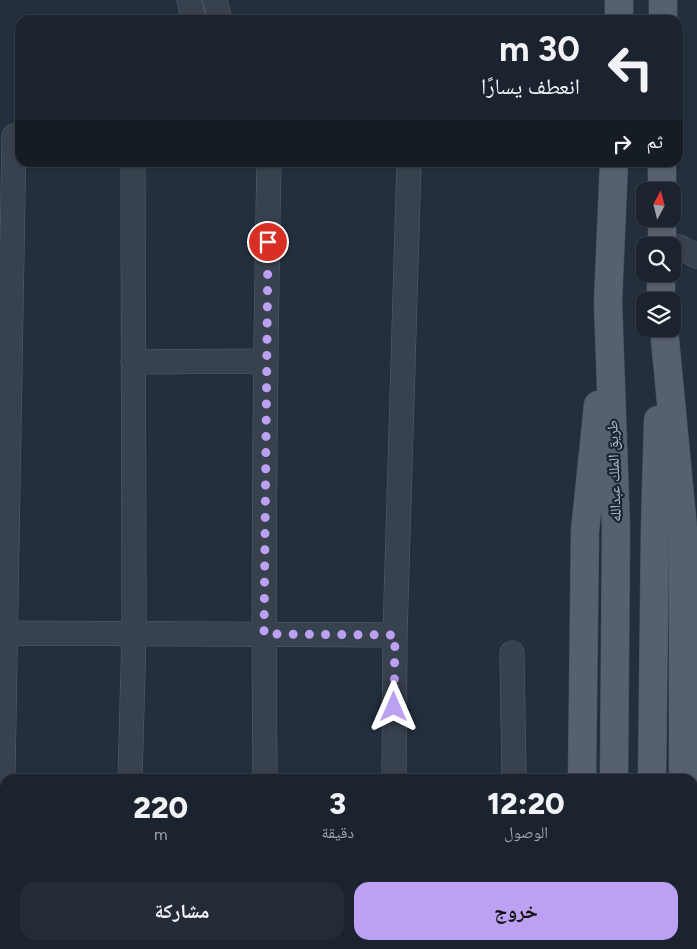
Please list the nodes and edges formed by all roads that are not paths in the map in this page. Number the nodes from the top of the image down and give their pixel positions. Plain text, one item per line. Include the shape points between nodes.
1 (189, 0) edge
2 (215, 0) edge
3 (620, 0) edge
4 (663, 0) edge
5 (193, 15) edge
6 (219, 15) edge
7 (619, 15) edge
8 (663, 15) edge
9 (11, 137) edge
10 (133, 167) edge
11 (269, 167) edge
12 (409, 167) edge
13 (614, 167) edge
14 (662, 167) edge
15 (662, 182) edge
16 (681, 248) edge
17 (697, 256) edge
18 (608, 302) junction
19 (662, 337) edge
20 (663, 337) edge
21 (266, 361) junction
22 (133, 362) junction
23 (5, 411) edge
24 (3, 633) edge
25 (134, 634) junction
26 (264, 634) junction
27 (395, 635) junction
28 (512, 654) dead end
29 (2, 774) edge
30 (130, 774) edge
31 (265, 774) edge
32 (394, 774) edge
33 (514, 774) edge
34 (582, 774) edge
35 (614, 774) edge
36 (652, 774) edge
37 (683, 774) edge

1 - 5 street
2 - 6 street
3 - 7 main road
4 - 8 main road
9 - 23 street
10 - 22 street
11 - 21 street
12 - 27 street
13 - 18 main road, طريق الملك عبدالله
14 - 15 main road
16 - 17 street
18 - 34 main road via 585,531
18 - 35 main road, طريق الملك عبدالله via 616,528
19 - 36 main road via 655,526
20 - 37 main road via 683,528
21 - 22 street
21 - 26 street
22 - 25 street
23 - 24 street
24 - 25 street
24 - 29 street
25 - 26 street
25 - 30 street
26 - 27 street
26 - 31 street
27 - 32 street
28 - 33 street

